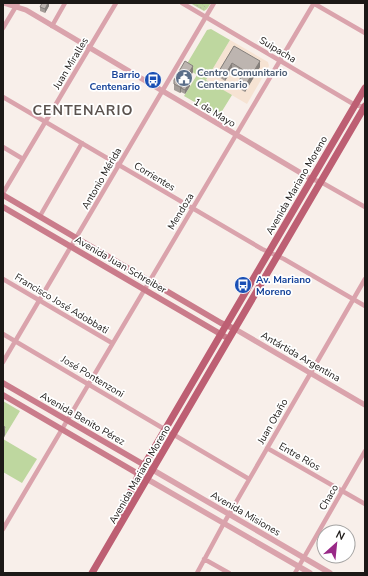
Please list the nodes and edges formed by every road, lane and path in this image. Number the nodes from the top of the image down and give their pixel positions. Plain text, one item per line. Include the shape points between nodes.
1 (4, 3) edge
2 (65, 3) edge
3 (116, 3) edge
4 (182, 3) edge
5 (193, 3) edge
6 (201, 3) edge
7 (214, 3) edge
8 (314, 3) edge
9 (17, 5) edge
10 (206, 17) junction
11 (52, 26) junction
12 (3, 28) edge
13 (365, 33) edge
14 (89, 48) junction
15 (280, 61) junction
16 (365, 88) edge
17 (162, 91) junction
18 (3, 97) edge
19 (355, 105) junction
20 (365, 107) edge
21 (45, 122) junction
22 (236, 135) junction
23 (82, 143) junction
24 (3, 147) edge
25 (23, 159) junction
26 (119, 165) junction
27 (311, 179) junction
28 (321, 182) junction
29 (3, 194) edge
30 (3, 207) edge
31 (365, 207) edge
32 (192, 208) junction
33 (40, 216) junction
34 (76, 238) junction
35 (71, 247) junction
36 (268, 253) junction
37 (277, 256) junction
38 (365, 278) edge
39 (3, 279) edge
40 (150, 281) junction
41 (144, 290) junction
42 (353, 299) junction
43 (39, 300) junction
44 (365, 306) edge
45 (226, 325) junction
46 (235, 329) junction
47 (3, 334) edge
48 (221, 334) junction
49 (229, 339) junction
50 (16, 341) junction
51 (112, 343) junction
52 (3, 362) edge
53 (310, 373) junction
54 (3, 383) edge
55 (88, 384) junction
56 (3, 395) edge
57 (365, 405) edge
58 (67, 420) junction
59 (62, 429) junction
60 (165, 429) junction
61 (173, 434) junction
62 (267, 448) junction
63 (364, 453) edge
64 (144, 465) junction
65 (152, 470) junction
66 (139, 474) junction
67 (147, 479) junction
68 (249, 479) junction
69 (342, 491) junction
70 (365, 504) edge
71 (229, 514) junction
72 (224, 523) junction
73 (3, 529) edge
74 (115, 533) junction
75 (303, 558) junction
76 (204, 559) junction
77 (298, 566) junction
78 (92, 573) edge
79 (197, 573) edge
80 (229, 573) edge
81 (294, 573) edge
82 (310, 573) edge
83 (330, 573) edge

1 - 9 street, 1 de Mayo
2 - 11 street
3 - 14 street, Juan Miralles
4 - 10 street, Suipacha
5 - 6 path via 203,9 206,8
7 - 10 street, Antonio Mérida
8 - 13 street
8 - 15 street, Mendoza
9 - 11 street, 1 de Mayo
9 - 12 street
10 - 15 street, Suipacha
10 - 17 street, Antonio Mérida
11 - 14 street, 1 de Mayo
14 - 17 street, 1 de Mayo
14 - 21 street, Juan Miralles
15 - 19 street, Suipacha
15 - 22 street, Mendoza
16 - 19 main road, Avenida Mariano Moreno
17 - 22 street, 1 de Mayo
17 - 26 street, Antonio Mérida
18 - 21 street, Corrientes
19 - 20 street, Suipacha
19 - 27 main road, Avenida Mariano Moreno
20 - 28 main road, Avenida Mariano Moreno
21 - 23 street, Corrientes
21 - 25 street, Juan Miralles
22 - 27 street, 1 de Mayo
22 - 32 street, Mendoza
23 - 26 street, Corrientes
23 - 33 street
24 - 25 street
25 - 29 street, Juan Miralles
26 - 32 street, Corrientes
26 - 34 street, Antonio Mérida
27 - 28 street
27 - 36 main road, Avenida Mariano Moreno
28 - 31 street
28 - 37 main road, Avenida Mariano Moreno
29 - 33 main road, Avenida Juan Schreiber
30 - 35 main road, Avenida Juan Schreiber
32 - 36 street, Corrientes
32 - 40 street, Mendoza
33 - 34 main road, Avenida Juan Schreiber
34 - 35 street, Antonio Mérida
34 - 40 main road, Avenida Juan Schreiber
35 - 41 main road, Avenida Juan Schreiber
35 - 43 street, Antonio Mérida
36 - 37 street, Corrientes
36 - 45 main road, Avenida Mariano Moreno
37 - 42 street, Corrientes
37 - 46 main road, Avenida Mariano Moreno
38 - 42 street, Juan Otaño
39 - 43 street, Francisco José Adobbati
40 - 41 street, Mendoza
40 - 45 main road, Avenida Juan Schreiber
41 - 48 main road, Avenida Juan Schreiber
41 - 51 street, Mendoza
42 - 44 street, Corrientes
42 - 53 street, Juan Otaño
43 - 50 street, Antonio Mérida
43 - 51 street, Francisco José Adobbati
45 - 46 main road, Antártida Argentina
45 - 48 main road, Avenida Mariano Moreno
46 - 49 main road, Avenida Mariano Moreno
46 - 53 street, Antártida Argentina
47 - 50 street, José Pontenzoni
48 - 49 main road, Avenida Juan Schreiber
48 - 60 main road, Avenida Mariano Moreno
49 - 61 main road, Avenida Mariano Moreno
50 - 52 street, Antonio Mérida
50 - 55 street, José Pontenzoni
51 - 55 street, Mendoza
53 - 57 street, Antártida Argentina
53 - 62 street, Juan Otaño
54 - 58 main road, Avenida Benito Pérez
55 - 58 street, Mendoza
55 - 60 street, José Pontenzoni
56 - 59 main road, Avenida Benito Pérez
58 - 59 street, Mendoza
58 - 64 main road, Avenida Benito Pérez
59 - 66 main road, Avenida Benito Pérez
59 - 73 street, Mendoza
60 - 61 street, José Pontenzoni
60 - 64 main road, Avenida Mariano Moreno
61 - 65 main road, Avenida Mariano Moreno
61 - 68 street, José Pontenzoni
62 - 68 street, Juan Otaño
62 - 69 street, Entre Ríos
63 - 69 street, Chaco
64 - 65 main road, Avenida Benito Pérez
64 - 66 main road, Avenida Mariano Moreno
65 - 67 main road, Avenida Mariano Moreno
65 - 71 street, Avenida Misiones
66 - 67 main road, Avenida Misiones
66 - 74 main road, Avenida Mariano Moreno
67 - 72 street, Avenida Misiones
67 - 74 main road, Avenida Mariano Moreno
68 - 71 street, Juan Otaño
69 - 70 street, Entre Ríos
69 - 75 street, Chaco
71 - 72 street, Juan Otaño
71 - 75 street, Avenida Misiones
72 - 76 street, Juan Otaño
72 - 77 street, Avenida Misiones
74 - 78 main road
75 - 77 street, Chaco
75 - 83 street, Avenida Misiones
76 - 79 street, Juan Otaño
76 - 80 street
77 - 81 street, Chaco
77 - 82 street, Avenida Misiones

